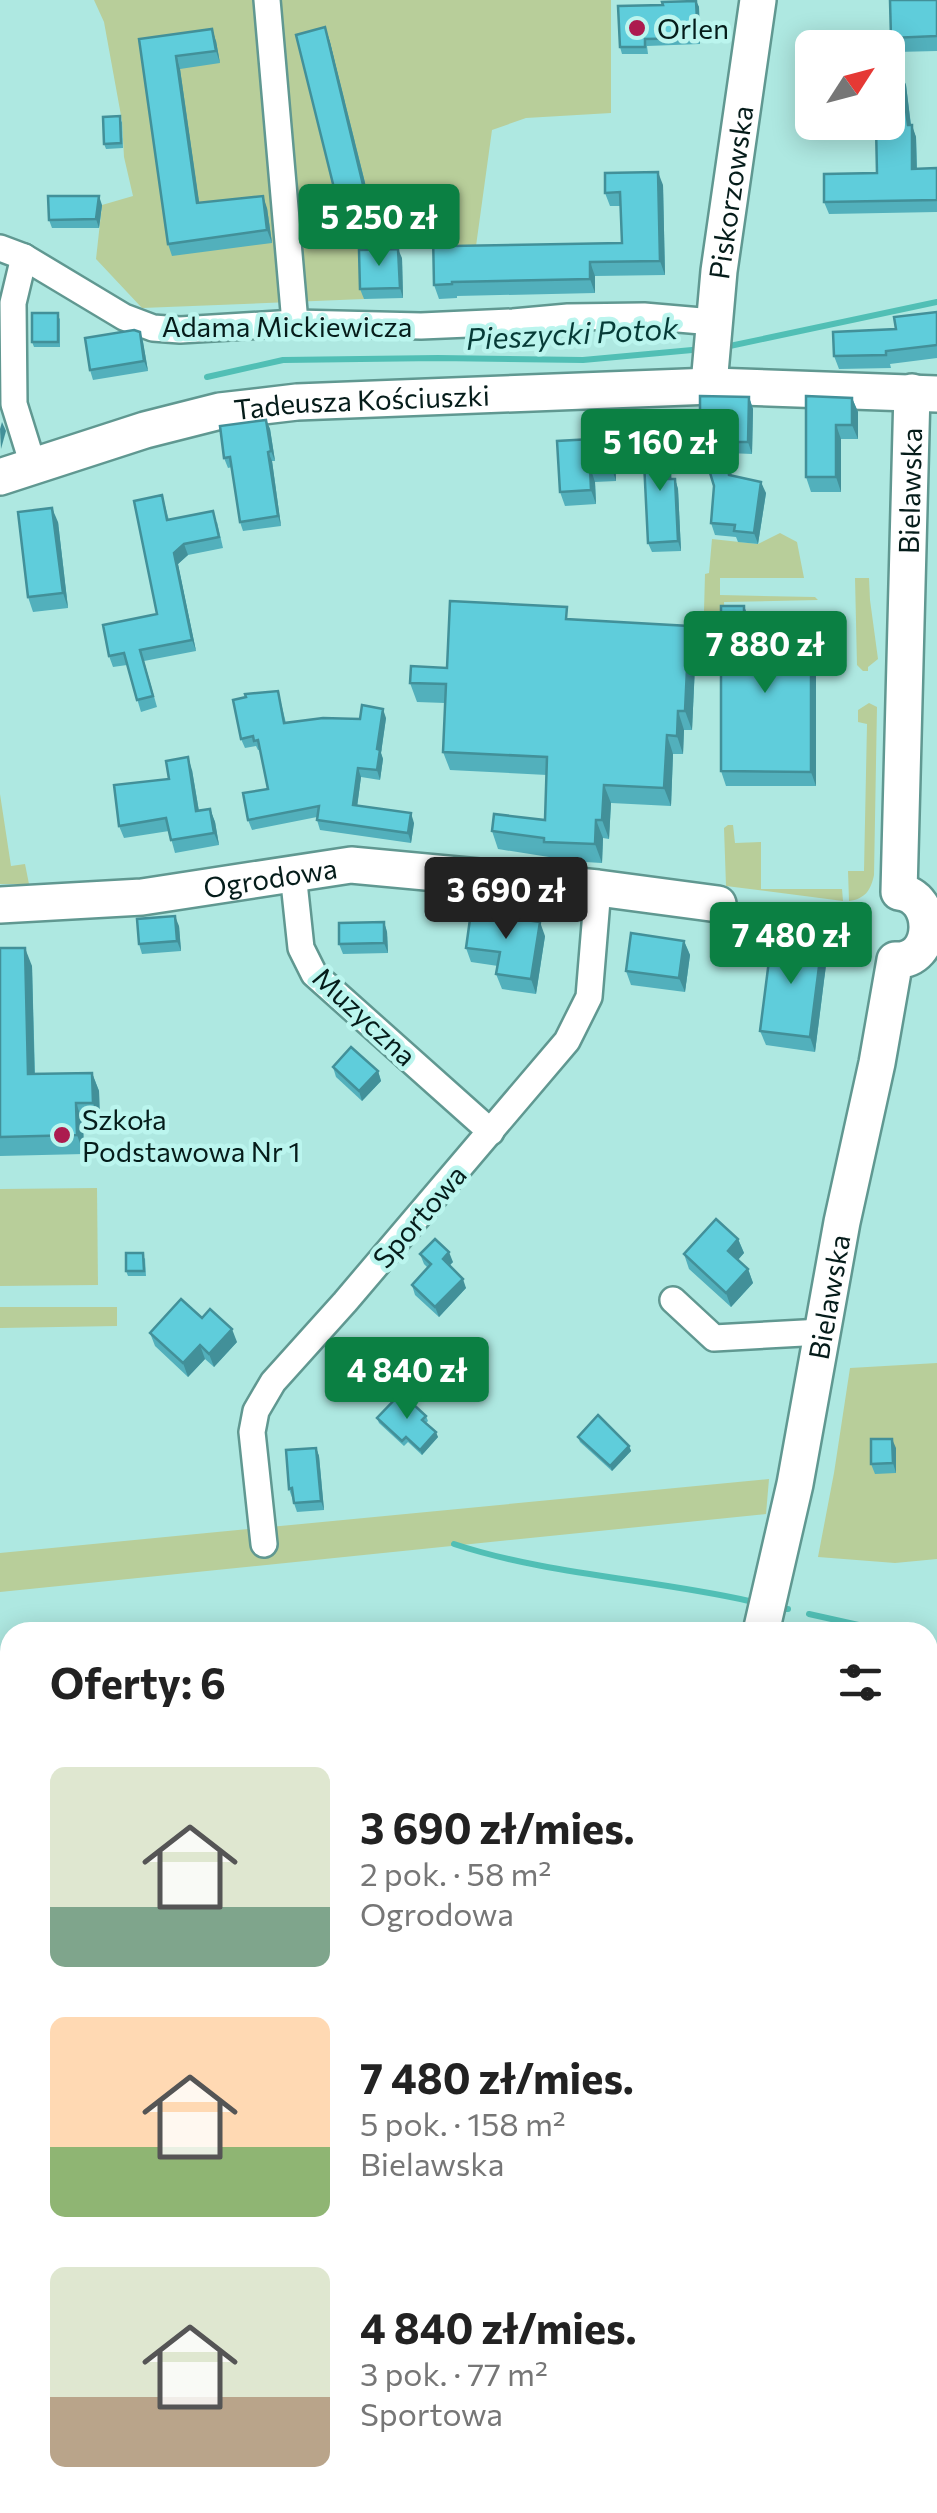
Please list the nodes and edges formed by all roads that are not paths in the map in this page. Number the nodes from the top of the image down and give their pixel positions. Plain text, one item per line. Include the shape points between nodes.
1 (267, 0) edge
2 (758, 0) edge
3 (12, 252) edge
4 (295, 323) junction
5 (713, 326) junction
6 (711, 380) junction
7 (925, 393) edge
8 (20, 460) edge
9 (292, 872) junction
10 (598, 888) junction
11 (0, 904) edge
12 (718, 904) dead end
13 (936, 928) edge
14 (491, 1132) junction
15 (673, 1300) dead end
16 (822, 1332) junction
17 (264, 1544) dead end
18 (763, 1622) edge

1 - 4 street
2 - 5 street, Piskorzowska
3 - 4 street, Adama Mickiewicza via 153,328
3 - 8 street
4 - 5 street, Adama Mickiewicza via 421,326 644,316
5 - 6 street, Piskorzowska
6 - 7 street, Tadeusza Kościuszki
6 - 8 street, Tadeusza Kościuszki via 297,402 201,416
7 - 13 street, Bielawska via 899,892 926,902
9 - 10 street, Ogrodowa via 351,864
9 - 11 street, Ogrodowa via 142,896
9 - 14 street, Muzyczna via 301,948 314,974
10 - 12 street, Ogrodowa
10 - 14 street, Sportowa via 589,997 567,1041
13 - 16 street, Bielawska via 923,953 895,960
14 - 17 street, Sportowa via 273,1382 256,1411 252,1432
15 - 16 street via 714,1338
16 - 18 street, Bielawska

